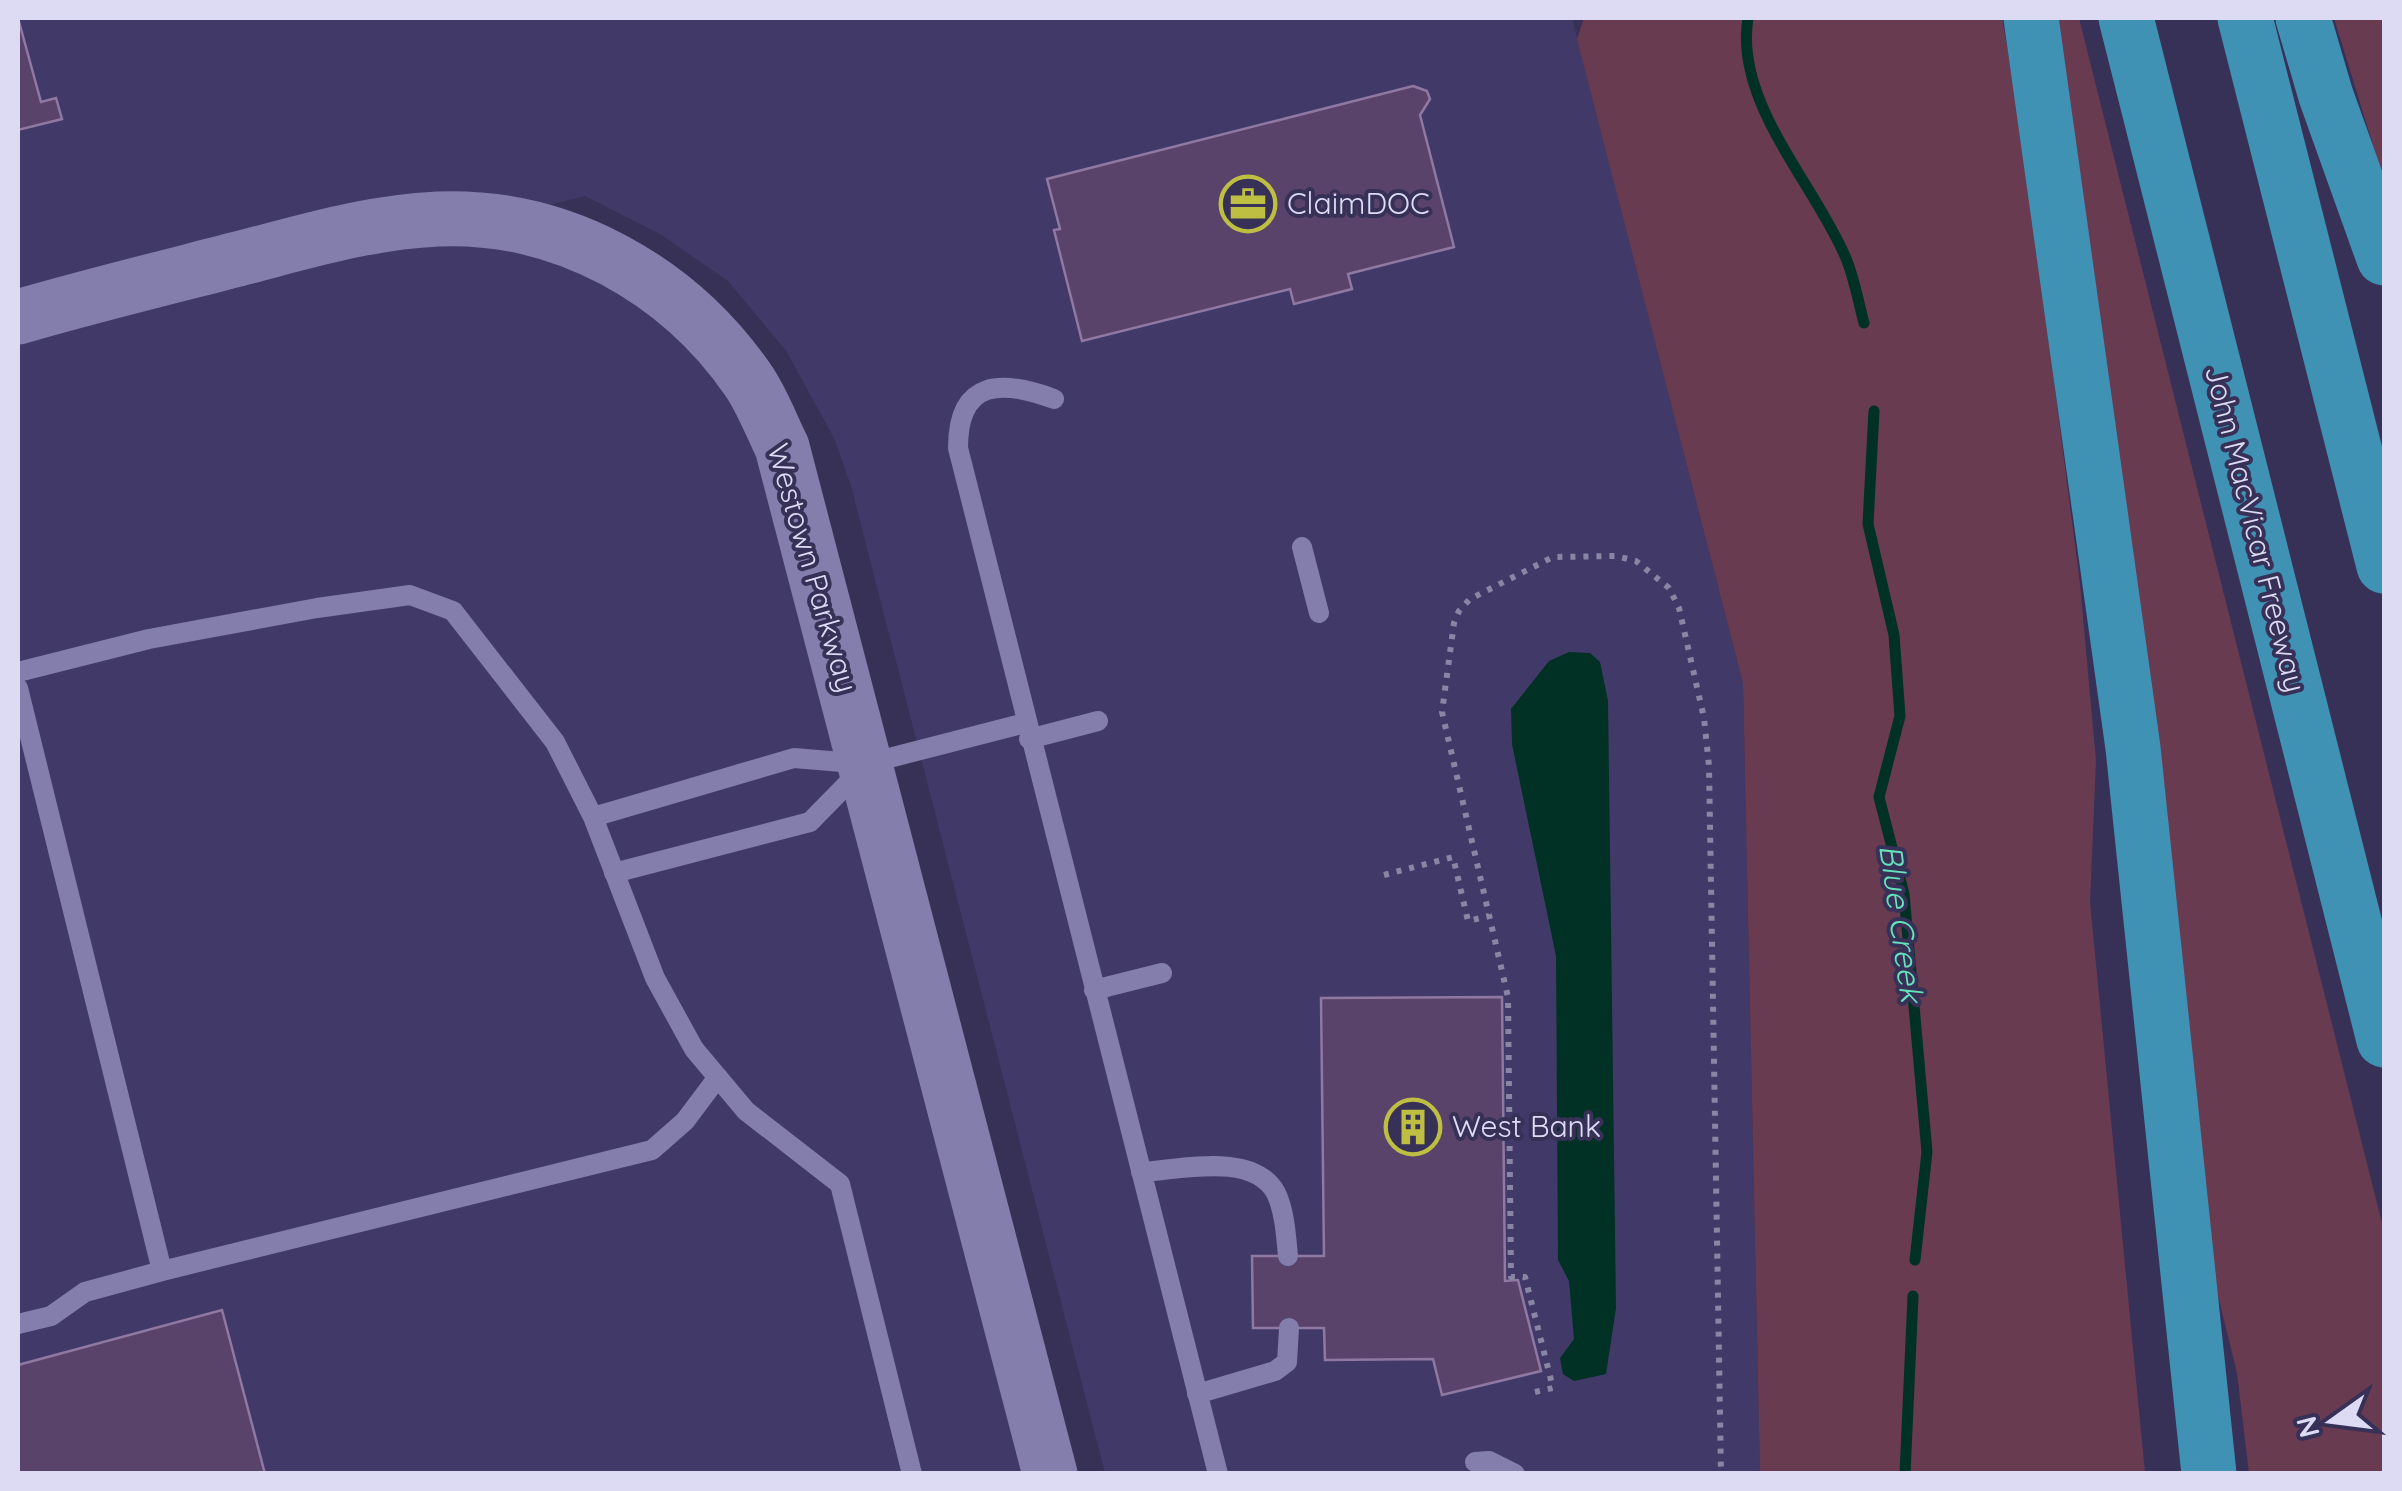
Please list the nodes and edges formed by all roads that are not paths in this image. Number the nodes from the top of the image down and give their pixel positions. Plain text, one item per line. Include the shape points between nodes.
1 (2032, 18) edge
2 (2126, 18) edge
3 (2245, 18) edge
4 (2303, 18) edge
5 (2384, 258) edge
6 (32, 308) edge
7 (1054, 399) dead end
8 (1302, 546) dead end
9 (2384, 566) edge
10 (1319, 612) dead end
11 (18, 672) edge
12 (18, 688) edge
13 (1098, 721) dead end
14 (1028, 731) junction
15 (866, 764) junction
16 (592, 817) junction
17 (614, 873) junction
18 (1162, 973) dead end
19 (1094, 990) junction
20 (2384, 1040) edge
21 (718, 1077) junction
22 (1141, 1172) junction
23 (1288, 1256) dead end
24 (162, 1271) junction
25 (18, 1324) edge
26 (1289, 1328) dead end
27 (1198, 1394) junction
28 (1475, 1462) dead end
29 (912, 1474) edge
30 (1050, 1474) edge
31 (1218, 1474) edge
32 (1515, 1474) edge
33 (2209, 1474) edge

1 - 33 highway via 2134,748
2 - 20 highway, John MacVicar Freeway
3 - 9 highway
4 - 5 highway
6 - 15 street, Westown Parkway via 356,229 440,219 512,224 582,244 648,278 704,324 738,367 782,447
7 - 14 lane via 1006,384 972,402 958,427
8 - 10 lane
11 - 16 lane via 149,639 410,595 453,610 499,665 555,742
12 - 24 lane
13 - 14 lane
14 - 15 lane
14 - 19 lane
15 - 16 lane via 794,758
15 - 17 lane via 810,822
15 - 30 street, Westown Parkway
16 - 17 lane
17 - 21 lane via 655,978 694,1049
18 - 19 lane
19 - 22 lane
21 - 24 lane via 685,1121 652,1150
21 - 29 lane via 746,1111 840,1184
22 - 23 lane via 1236,1168 1260,1175 1276,1193
22 - 27 lane
24 - 25 lane via 85,1292 51,1316
26 - 27 lane via 1286,1362 1275,1371
27 - 31 lane
28 - 32 lane

